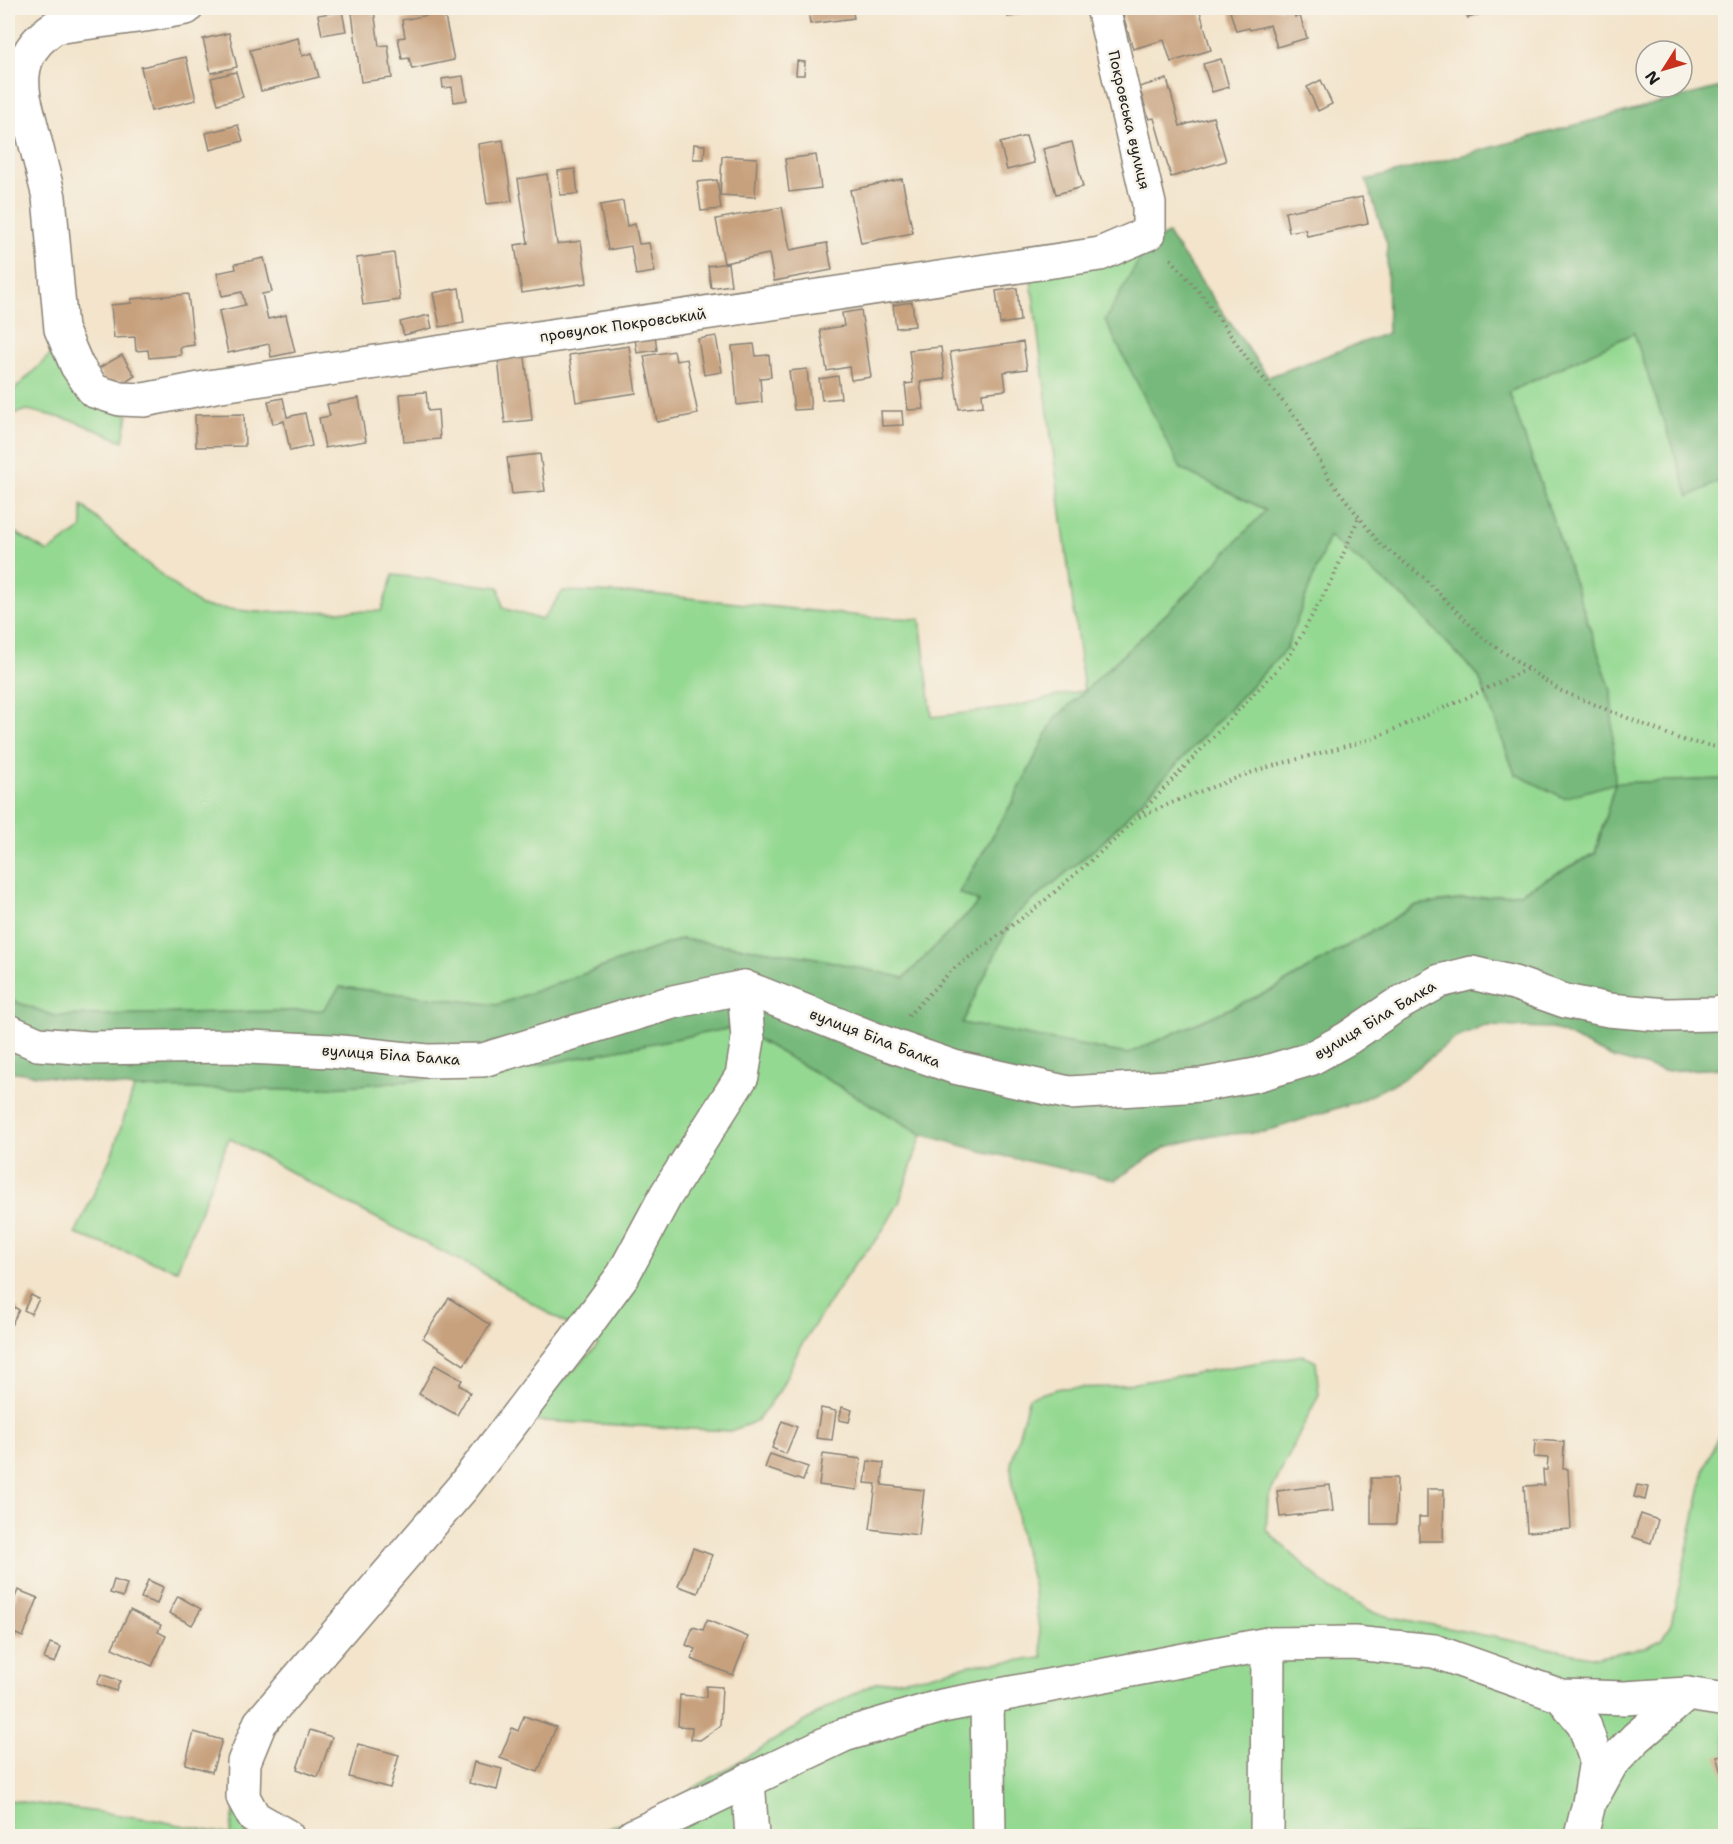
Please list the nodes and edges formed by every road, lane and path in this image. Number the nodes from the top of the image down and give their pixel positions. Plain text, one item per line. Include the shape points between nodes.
1 (186, 8) edge
2 (1103, 8) edge
3 (1149, 233) junction
4 (1359, 517) junction
5 (1527, 669) junction
6 (1725, 749) edge
7 (1135, 819) junction
8 (744, 987) junction
9 (1725, 1011) edge
10 (8, 1031) edge
11 (882, 1042) junction
12 (1268, 1644) junction
13 (1687, 1694) junction
14 (1561, 1696) junction
15 (987, 1698) junction
16 (1725, 1700) edge
17 (748, 1780) junction
18 (1589, 1803) junction
19 (287, 1836) edge
20 (633, 1836) edge
21 (752, 1836) edge
22 (989, 1836) edge
23 (1267, 1836) edge
24 (1581, 1836) edge

1 - 3 street, провулок Покровський via 55,27 34,44 23,69 24,97 49,197 61,329 76,366 94,391 120,399 144,400 214,386 1100,254
2 - 3 street, Покровська вулиця via 1149,204
3 - 4 path via 1298,420 1329,478
4 - 5 path via 1379,543 1423,577 1484,638
4 - 7 path via 1333,578 1289,657
5 - 6 path via 1559,690 1682,740
5 - 7 path via 1372,739 1261,769
7 - 11 path via 1042,903 952,970
8 - 10 street, вулиця Біла Балка via 673,1002 483,1060 427,1061 229,1046 89,1048 38,1044
8 - 11 street, вулиця Біла Балка
8 - 19 street via 748,1039 741,1076 666,1195 623,1275 462,1488 260,1723 244,1762 243,1797 254,1816
9 - 11 street, вулиця Біла Балка via 1666,1015 1609,1010 1472,973 1440,981 1310,1059 1256,1075 1201,1085 1069,1092 954,1067
12 - 14 street via 1354,1643 1434,1651
12 - 15 street
12 - 23 street
13 - 14 street via 1625,1698
13 - 16 street
13 - 18 street via 1611,1764
14 - 18 street via 1584,1724 1596,1760
15 - 17 street via 942,1706 844,1735
15 - 22 street
17 - 20 street
17 - 21 street
18 - 24 street

